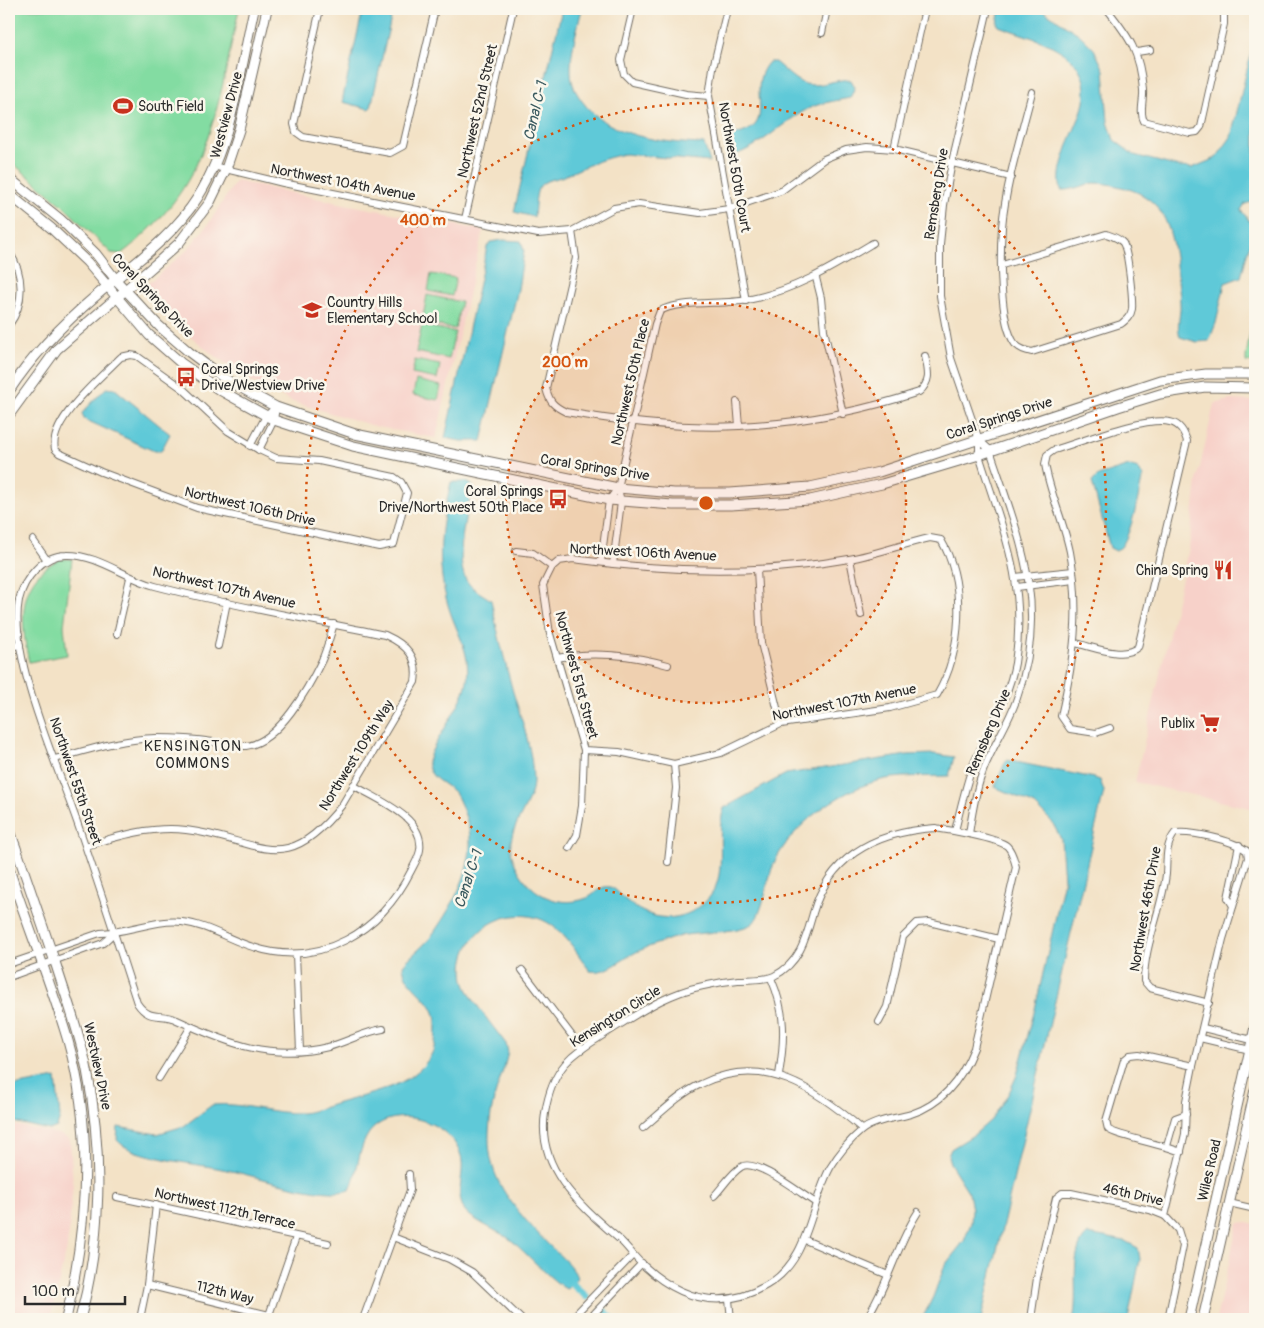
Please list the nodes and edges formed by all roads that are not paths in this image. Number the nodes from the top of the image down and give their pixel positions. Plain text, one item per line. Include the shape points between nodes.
1 (254, 9) edge
2 (267, 9) edge
3 (320, 9) edge
4 (435, 9) edge
5 (513, 9) edge
6 (633, 9) edge
7 (727, 9) edge
8 (827, 9) edge
9 (925, 9) edge
10 (988, 9) edge
11 (1107, 9) edge
12 (1224, 9) edge
13 (822, 32) dead end
14 (1150, 50) dead end
15 (1137, 52) junction
16 (1032, 92) dead end
17 (709, 96) junction
18 (894, 149) junction
19 (952, 162) junction
20 (213, 166) junction
21 (226, 169) junction
22 (1011, 177) junction
23 (9, 178) edge
24 (9, 194) edge
25 (729, 209) junction
26 (465, 219) junction
27 (572, 231) junction
28 (873, 243) dead end
29 (9, 252) edge
30 (1002, 265) junction
31 (816, 278) junction
32 (116, 280) junction
33 (108, 286) junction
34 (126, 290) junction
35 (117, 298) junction
36 (746, 301) junction
37 (9, 325) edge
38 (925, 356) dead end
39 (1224, 374) junction
40 (1255, 374) edge
41 (1224, 387) junction
42 (1255, 388) edge
43 (9, 391) edge
44 (737, 402) dead end
45 (276, 407) junction
46 (844, 414) junction
47 (9, 415) edge
48 (270, 418) junction
49 (632, 423) junction
50 (739, 426) junction
51 (979, 440) junction
52 (250, 446) junction
53 (259, 450) junction
54 (990, 450) junction
55 (979, 455) junction
56 (618, 488) junction
57 (609, 500) junction
58 (621, 502) junction
59 (33, 540) dead end
60 (516, 551) dead end
61 (850, 558) junction
62 (47, 560) junction
63 (600, 562) junction
64 (613, 564) junction
65 (552, 567) junction
66 (757, 569) junction
67 (1072, 571) junction
68 (1029, 576) junction
69 (1015, 577) junction
70 (130, 578) junction
71 (1074, 580) junction
72 (1030, 585) junction
73 (1017, 587) junction
74 (227, 602) junction
75 (861, 615) dead end
76 (334, 624) junction
77 (19, 634) junction
78 (117, 634) dead end
79 (9, 636) edge
80 (1076, 643) junction
81 (20, 645) junction
82 (218, 646) dead end
83 (9, 647) edge
84 (557, 658) junction
85 (414, 659) joint
86 (668, 665) dead end
87 (937, 695) joint
88 (781, 724) junction
89 (1110, 728) dead end
90 (584, 750) junction
91 (55, 759) junction
92 (674, 764) junction
93 (353, 786) junction
94 (9, 828) edge
95 (955, 831) junction
96 (969, 834) junction
97 (1239, 845) junction
98 (86, 846) junction
99 (569, 848) dead end
100 (668, 862) dead end
101 (9, 869) edge
102 (1233, 906) junction
103 (114, 933) junction
104 (999, 939) junction
105 (51, 950) junction
106 (39, 954) junction
107 (296, 954) junction
108 (54, 961) junction
109 (9, 964) edge
110 (43, 966) junction
111 (522, 970) dead end
112 (9, 977) edge
113 (771, 978) junction
114 (1208, 1003) junction
115 (879, 1022) dead end
116 (190, 1028) junction
117 (1203, 1028) junction
118 (1255, 1028) edge
119 (382, 1029) dead end
120 (1200, 1038) junction
121 (1253, 1045) edge
122 (582, 1049) junction
123 (300, 1051) junction
124 (1193, 1066) junction
125 (779, 1075) junction
126 (159, 1078) dead end
127 (1255, 1090) edge
128 (1186, 1114) junction
129 (643, 1128) dead end
130 (862, 1130) junction
131 (1167, 1146) junction
132 (1181, 1152) junction
133 (409, 1174) dead end
134 (1220, 1183) junction
135 (714, 1196) dead end
136 (117, 1197) dead end
137 (816, 1203) junction
138 (1229, 1203) junction
139 (156, 1205) junction
140 (1255, 1209) edge
141 (918, 1212) dead end
142 (1165, 1216) junction
143 (296, 1237) junction
144 (393, 1237) junction
145 (805, 1240) junction
146 (328, 1244) dead end
147 (633, 1255) junction
148 (642, 1263) junction
149 (888, 1275) junction
150 (147, 1285) junction
151 (729, 1300) junction
152 (268, 1317) edge
153 (66, 1319) edge
154 (80, 1319) edge
155 (140, 1319) edge
156 (363, 1319) edge
157 (521, 1319) edge
158 (571, 1319) edge
159 (589, 1319) edge
160 (731, 1319) edge
161 (866, 1319) edge
162 (1031, 1319) edge
163 (1168, 1319) edge
164 (1188, 1319) edge
165 (1203, 1319) edge

1 - 20 main road, Westview Drive via 228,123
2 - 21 main road, Westview Drive via 239,130
3 - 4 street via 294,124 296,132 303,137 390,153 403,146
5 - 26 street, Northwest 52nd Street
6 - 17 street via 621,60 624,74 632,82
7 - 17 street, Northwest 50th Court
8 - 13 street
9 - 18 street
10 - 19 street, Remsberg Drive
11 - 15 street
12 - 15 street via 1224,24 1201,127 1197,132 1190,134 1144,121
14 - 15 street
16 - 22 street
17 - 25 street, Northwest 50th Court
18 - 19 street, Northwest 104th Avenue
18 - 25 street, Northwest 104th Avenue via 846,150 824,160 781,190
19 - 22 street, Northwest 104th Avenue
19 - 51 street, Remsberg Drive via 940,244 940,296 950,358
20 - 21 street, Northwest 104th Avenue
20 - 32 main road, Westview Drive via 198,196 172,230
21 - 26 street, Northwest 104th Avenue
21 - 34 main road, Westview Drive via 210,202 184,236
22 - 30 street via 1002,226
23 - 32 main road, Coral Springs Drive via 96,254
24 - 33 main road, Coral Springs Drive via 52,228
25 - 27 street, Northwest 104th Avenue via 700,213 640,204 614,208
25 - 36 street, Northwest 50th Court
26 - 27 street, Northwest 104th Avenue via 538,234
27 - 49 street via 576,258 546,388 549,400 566,412
28 - 31 street
29 - 37 street via 16,261 21,294
30 - 30 street via 1002,292 1009,328 1016,344 1023,350 1032,352 1121,324 1132,310 1127,254 1114,236 1106,234
31 - 36 street
31 - 46 street via 824,330
32 - 33 main road, Westview Drive
32 - 34 main road, Coral Springs Drive
33 - 35 main road, Coral Springs Drive
33 - 43 main road, Westview Drive via 61,328 24,368
34 - 35 main road, Westview Drive
34 - 45 main road, Coral Springs Drive via 159,326 189,352 225,379
35 - 47 main road, Westview Drive via 57,349
35 - 48 main road, Coral Springs Drive via 149,335 181,363 218,389
36 - 49 street, Northwest 50th Place via 678,304 660,311
38 - 46 street via 929,377 919,392
39 - 40 main road, Coral Springs Drive
39 - 41 main road
39 - 51 main road, Coral Springs Drive via 1160,380
41 - 42 main road, Coral Springs Drive
41 - 54 main road, Coral Springs Drive via 1160,394
44 - 50 street
45 - 48 street
45 - 56 main road, Coral Springs Drive via 355,434
46 - 50 street via 788,423
48 - 52 street
48 - 53 street
48 - 57 main road, Coral Springs Drive via 352,446
49 - 50 street via 709,428
49 - 56 street, Northwest 50th Place
51 - 54 street, Remsberg Drive
51 - 55 street, Remsberg Drive
51 - 56 main road, Coral Springs Drive via 879,472 810,487 730,493
52 - 53 street, Northwest 106th Drive
52 - 53 street, Northwest 106th Drive via 228,432 183,389 130,354 121,357 74,406 58,430 54,445 59,453 80,463 197,508 379,547 394,544 408,493 394,477 319,462 276,458
54 - 55 main road, Coral Springs Drive
54 - 68 street, Remsberg Drive via 1024,550
55 - 58 main road, Coral Springs Drive via 882,484 810,500 731,505
55 - 69 street, Remsberg Drive via 1012,554
56 - 57 street, Northwest 50th Place
56 - 58 street, Northwest 50th Place
57 - 58 main road, Coral Springs Drive
57 - 63 street, Northwest 50th Place
58 - 64 street, Northwest 50th Place
59 - 62 street
60 - 65 street via 534,554
61 - 66 street, Northwest 106th Avenue
61 - 75 street
61 - 87 street, Northwest 106th Avenue via 930,538 941,540 948,551 957,604 952,660
62 - 70 street, Northwest 107th Avenue via 64,554 80,555
62 - 77 street, Northwest 55th Street via 34,570 24,586 19,601
63 - 64 street, Northwest 106th Avenue
63 - 65 street, Northwest 106th Avenue via 574,558 559,561
64 - 66 street, Northwest 106th Avenue via 677,570
65 - 84 street, Northwest 51st Street via 543,585
66 - 88 street via 761,643
67 - 68 street
67 - 71 street
67 - 80 street via 1062,520 1047,475 1045,464 1048,455 1054,450 1143,423 1158,420 1180,427 1188,441 1138,647 1131,653 1122,654
68 - 69 street
68 - 72 street, Remsberg Drive
69 - 73 street, Remsberg Drive
70 - 74 street, Northwest 107th Avenue
70 - 78 street
71 - 72 street
71 - 80 street
72 - 73 street
72 - 96 street, Remsberg Drive via 1026,666 1008,722 982,774
73 - 95 street, Remsberg Drive via 1014,664 997,716 972,769
74 - 76 street, Northwest 107th Avenue
74 - 82 street
76 - 85 street, Northwest 107th Avenue via 385,635 400,642
76 - 91 street via 322,660 277,730 264,740 249,746 235,746 181,738 144,739 119,742
77 - 79 street
77 - 81 street, Northwest 55th Street
80 - 89 street via 1061,716 1070,729 1096,734
81 - 83 street
81 - 91 street, Northwest 55th Street via 32,696
84 - 86 street via 579,654 650,660
84 - 90 street, Northwest 51st Street
85 - 93 street, Northwest 109th Way via 416,682
87 - 88 street, Northwest 107th Avenue via 890,708
88 - 92 street, Northwest 107th Avenue via 721,753
90 - 92 street, Northwest 107th Avenue via 619,752
90 - 99 street, Northwest 51st Street via 582,806 577,835
91 - 98 street, Northwest 55th Street
92 - 100 street via 676,788
93 - 98 street, Northwest 109th Way via 328,823 296,846 276,850 257,848 213,834 176,830 118,836
93 - 107 street via 403,815 417,830 420,850 400,892 366,929 342,943
94 - 105 main road, Westview Drive
95 - 96 street, Kensington Circle
95 - 113 street, Kensington Circle via 935,828 907,830 860,848 839,867 824,887 813,912 809,934 799,953
96 - 104 street, Kensington Circle via 1006,845 1016,867
97 - 102 street, 46th Drive via 1228,898
97 - 102 street, 46th Drive via 1247,851 1248,858
97 - 114 street, Northwest 46th Drive via 1185,832 1175,833 1166,856 1166,874 1144,981 1150,988
98 - 103 street, Northwest 55th Street
101 - 106 main road, Westview Drive
102 - 114 street, 46th Drive
103 - 105 street via 100,932
103 - 107 street via 141,926 181,922 215,930 253,947
103 - 108 street via 103,943
103 - 116 street, Northwest 55th Street via 137,1003 144,1013 175,1020
104 - 115 street via 929,922 917,923 903,937 887,1007
104 - 130 street, Kensington Circle via 974,1048 965,1071 930,1106
105 - 106 street
105 - 108 main road, Westview Drive
106 - 109 street
106 - 110 main road, Westview Drive
107 - 123 street
108 - 110 street
108 - 154 main road, Westview Drive via 87,1070 97,1140 96,1216
110 - 112 street
110 - 153 main road, Westview Drive via 68,1043 83,1127 84,1216
111 - 122 street
113 - 122 street, Kensington Circle via 735,980 671,995
113 - 125 street via 781,1002 784,1039
114 - 117 street, 46th Drive
116 - 123 street via 237,1046 264,1052
116 - 126 street
117 - 120 street, 46th Drive
117 - 121 street
118 - 121 main road, Wiles Road
119 - 123 street via 367,1031 351,1040 326,1047
120 - 121 street
120 - 124 street, 46th Drive
121 - 134 main road, Wiles Road
122 - 147 street, Kensington Circle via 553,1083 543,1122 544,1146 566,1188
124 - 128 street, 46th Drive
124 - 131 street via 1139,1054 1130,1055 1121,1066 1106,1121 1108,1129 1116,1134
125 - 129 street via 726,1075 701,1084
125 - 130 street via 811,1090
127 - 138 main road, Wiles Road
128 - 131 street via 1175,1118
128 - 132 street, 46th Drive
130 - 137 street, Kensington Circle via 831,1168
131 - 132 street
132 - 142 street, 46th Drive
133 - 144 street via 410,1190
134 - 138 main road
134 - 164 main road, Wiles Road
135 - 137 street via 741,1166 752,1164
136 - 139 street, Northwest 112th Terrace
137 - 145 street, Kensington Circle
138 - 140 street
138 - 165 main road, Wiles Road
139 - 143 street, Northwest 112th Terrace
139 - 150 street
141 - 149 street
142 - 162 street, 46th Drive via 1150,1210 1062,1193 1056,1198 1052,1214
142 - 163 street via 1178,1230 1183,1246
143 - 146 street, Northwest 112th Terrace
143 - 152 street
144 - 156 street
144 - 157 street via 449,1259 472,1272
145 - 149 street
145 - 151 street, Kensington Circle via 790,1265 770,1284
147 - 148 street, Kensington Circle
147 - 158 street
148 - 151 street, Kensington Circle via 681,1293 708,1300
148 - 159 street
149 - 161 street
150 - 152 street, 112th Way
150 - 155 street
151 - 160 street

